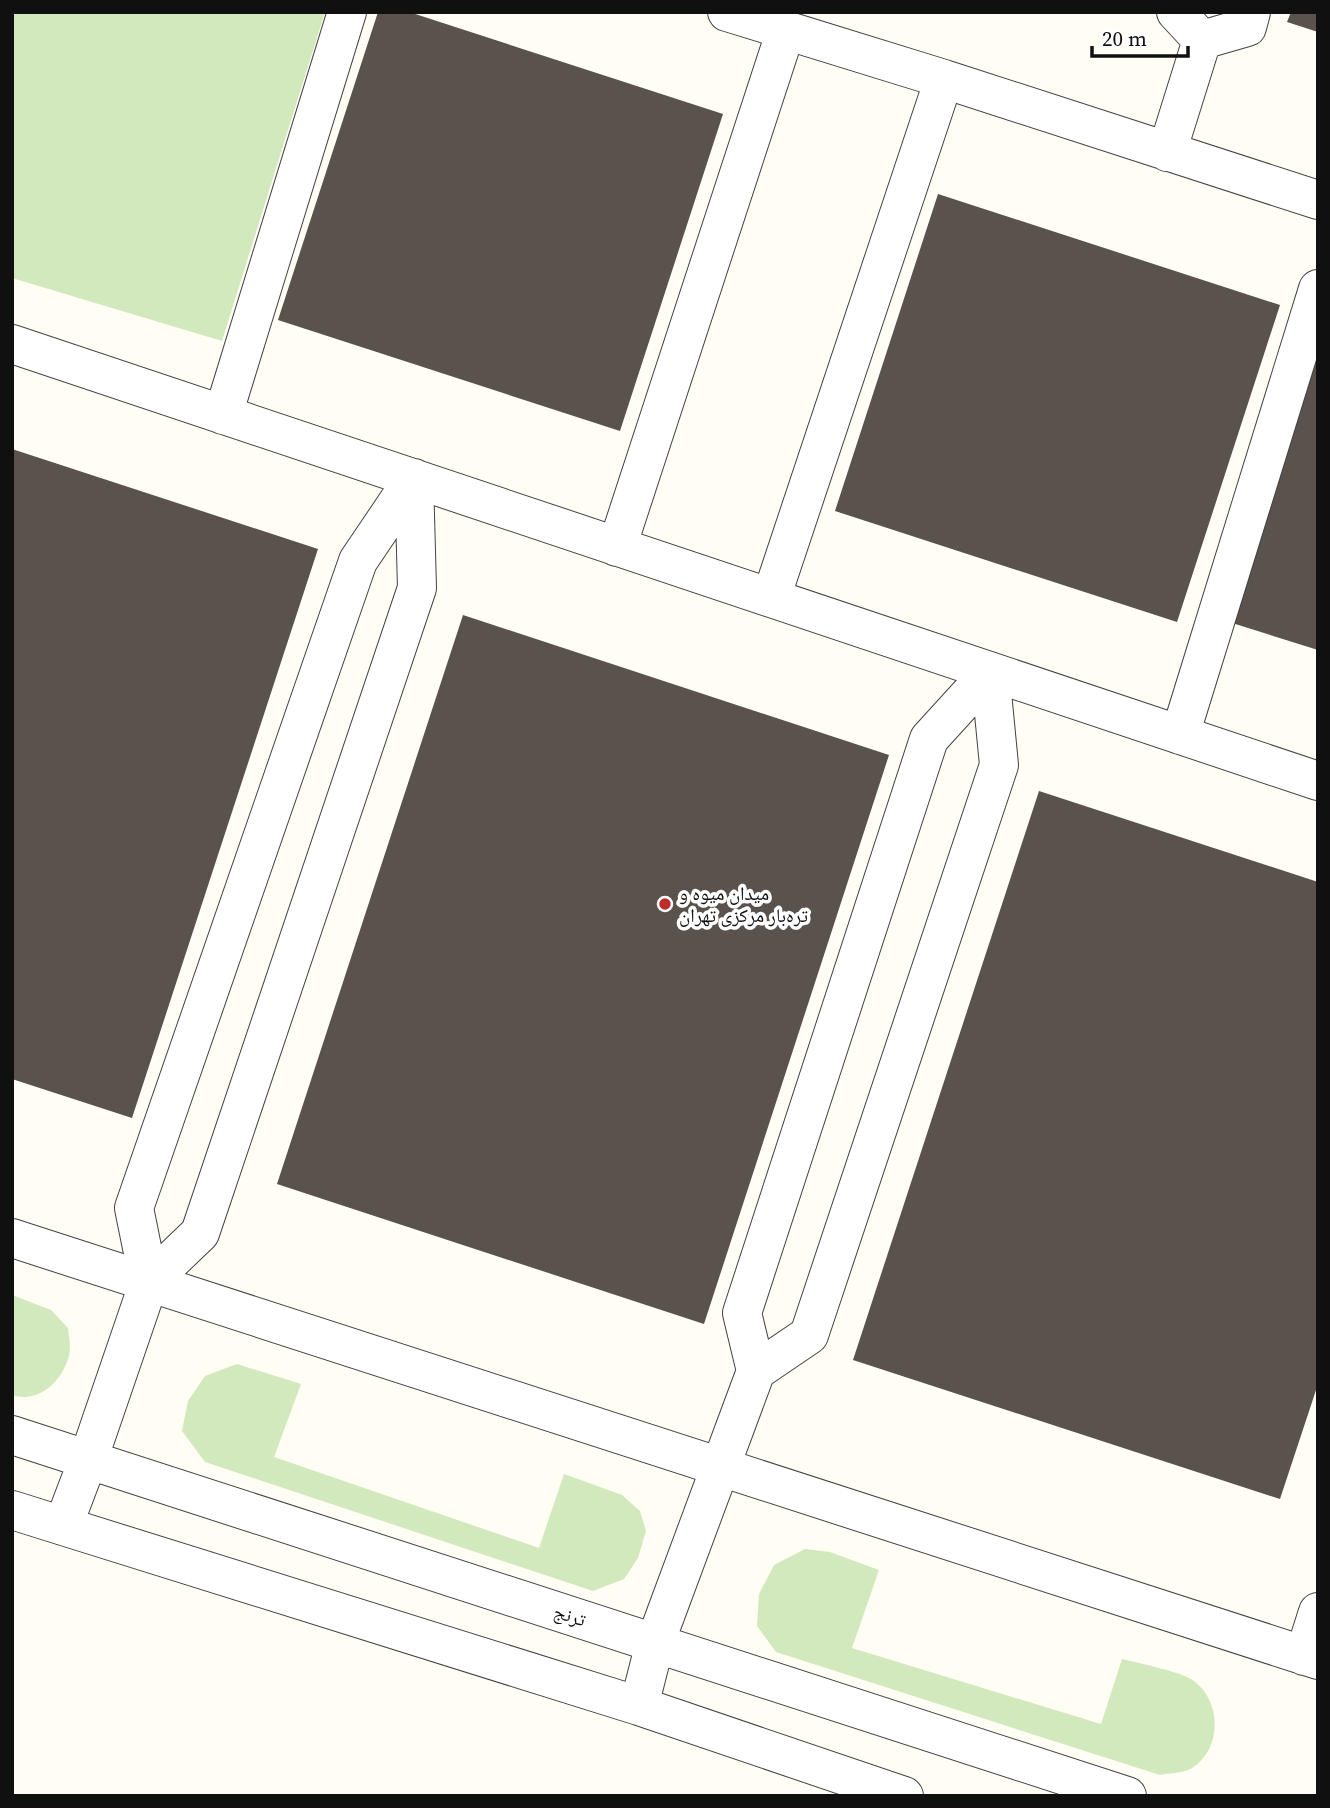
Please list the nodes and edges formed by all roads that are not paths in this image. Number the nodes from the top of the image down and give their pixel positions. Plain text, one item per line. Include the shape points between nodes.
1 (347, 12) edge
2 (727, 12) edge
3 (1177, 12) edge
4 (1251, 12) edge
5 (786, 30) junction
6 (1202, 40) junction
7 (944, 79) junction
8 (1167, 152) junction
9 (1318, 200) edge
10 (1318, 289) edge
11 (12, 344) edge
12 (223, 415) junction
13 (414, 478) junction
14 (617, 547) junction
15 (771, 598) junction
16 (990, 671) junction
17 (1180, 735) junction
18 (1318, 781) edge
19 (12, 1237) edge
20 (149, 1282) junction
21 (756, 1371) junction
22 (12, 1435) edge
23 (88, 1460) junction
24 (721, 1467) junction
25 (12, 1510) edge
26 (63, 1526) junction
27 (1318, 1612) edge
28 (655, 1643) junction
29 (1311, 1658) edge
30 (639, 1706) junction
31 (904, 1796) edge
32 (1127, 1796) edge

1 - 12 lane
2 - 5 lane
3 - 6 lane
4 - 6 lane via 1247,27
5 - 7 lane
5 - 14 lane
6 - 8 lane
7 - 8 lane
7 - 15 lane
8 - 9 lane
10 - 17 lane
11 - 12 lane
12 - 13 lane
13 - 14 lane
13 - 20 lane via 358,561 134,1208
13 - 20 lane via 418,588 200,1233
14 - 15 lane
15 - 16 lane
16 - 17 lane
16 - 21 lane via 929,739 742,1313
16 - 21 lane via 999,765 911,1030 809,1335
17 - 18 lane
19 - 20 lane
20 - 23 lane
20 - 24 lane
21 - 24 lane
22 - 23 lane, ترنج
23 - 26 lane
23 - 28 lane, ترنج
24 - 28 lane
24 - 29 lane
25 - 26 lane
26 - 30 lane
27 - 29 lane
28 - 30 lane
28 - 32 lane, ترنج
30 - 31 lane

